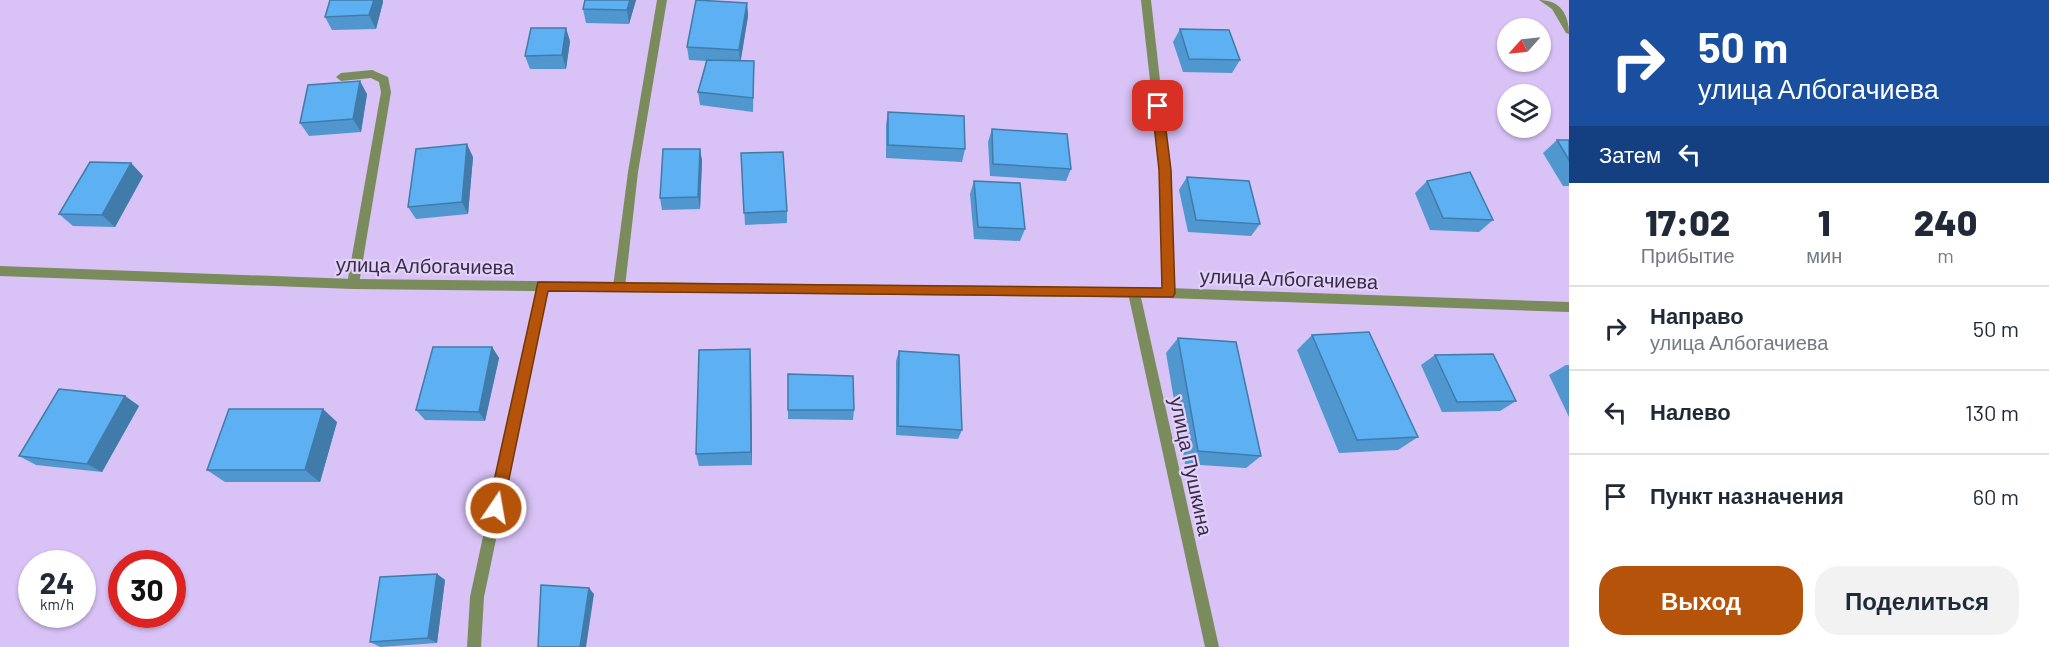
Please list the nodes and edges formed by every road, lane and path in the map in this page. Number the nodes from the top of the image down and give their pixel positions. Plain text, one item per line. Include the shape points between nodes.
1 (662, 0) edge
2 (1146, 0) edge
3 (1544, 0) edge
4 (1569, 31) edge
5 (341, 76) dead end
6 (0, 271) edge
7 (353, 284) junction
8 (543, 286) junction
9 (619, 286) junction
10 (1134, 293) junction
11 (1168, 293) junction
12 (1569, 307) edge
13 (474, 647) edge
14 (1212, 647) edge

1 - 9 street via 633,172
2 - 11 street via 1165,170
3 - 4 street via 1555,7
5 - 7 street via 372,74 384,80 386,92
6 - 7 street, улица Албогачиева
7 - 8 street, улица Албогачиева
8 - 9 street, улица Албогачиева
8 - 13 street via 477,597
9 - 10 street, улица Албогачиева
10 - 11 street, улица Албогачиева
10 - 14 street, улица Пушкина
11 - 12 street, улица Албогачиева

